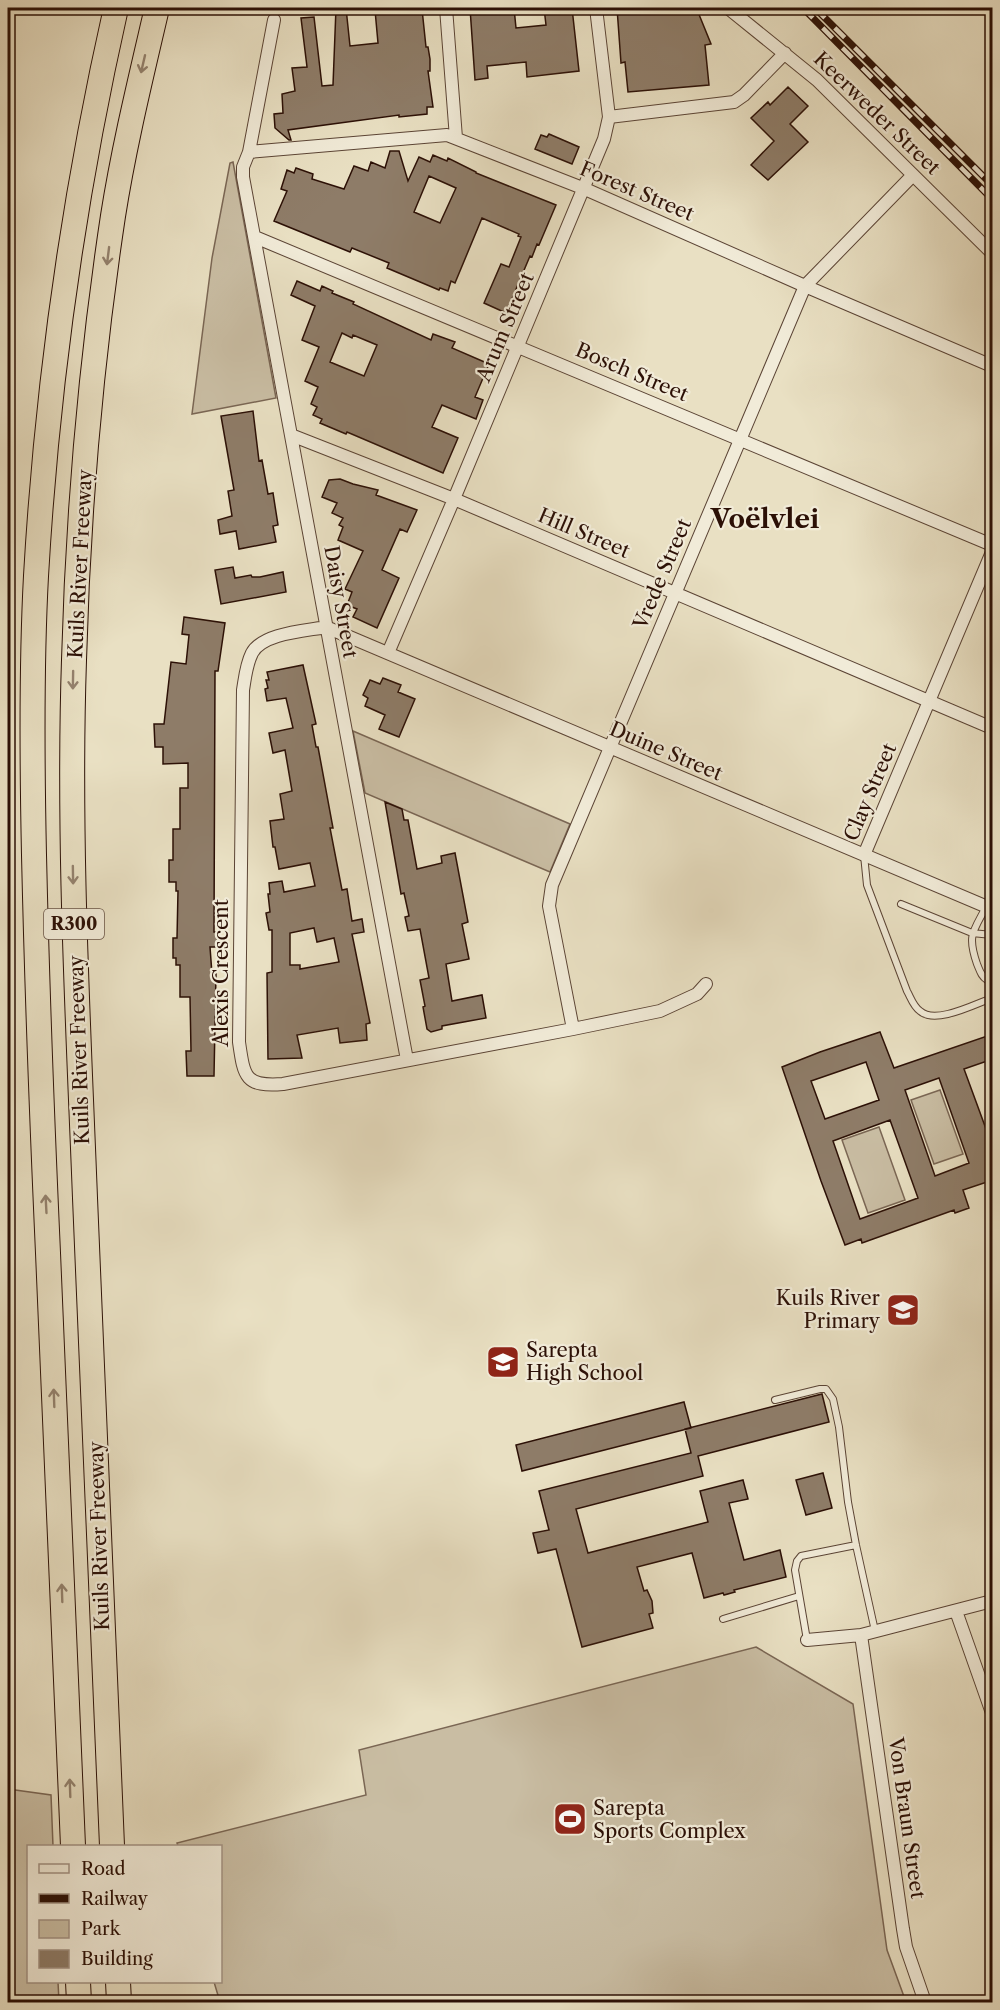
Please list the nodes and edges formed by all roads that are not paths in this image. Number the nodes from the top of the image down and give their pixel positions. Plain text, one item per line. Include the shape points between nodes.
1 (116, 8) edge
2 (157, 8) edge
3 (446, 8) edge
4 (596, 8) edge
5 (728, 8) edge
6 (274, 20) dead end
7 (785, 53) junction
8 (609, 117) junction
9 (456, 138) junction
10 (249, 152) junction
11 (913, 175) junction
12 (585, 189) junction
13 (255, 237) junction
14 (993, 253) edge
15 (805, 286) junction
16 (518, 345) junction
17 (993, 366) edge
18 (291, 435) junction
19 (740, 438) junction
20 (454, 499) junction
21 (993, 545) edge
22 (993, 552) edge
23 (675, 593) junction
24 (326, 627) junction
25 (388, 653) junction
26 (930, 701) junction
27 (993, 728) edge
28 (611, 749) junction
29 (864, 855) junction
30 (901, 904) dead end
31 (989, 908) edge
32 (972, 933) junction
33 (993, 935) edge
34 (993, 980) edge
35 (706, 984) dead end
36 (993, 998) edge
37 (573, 1029) junction
38 (407, 1060) junction
39 (775, 1400) dead end
40 (856, 1545) junction
41 (799, 1596) junction
42 (993, 1602) edge
43 (956, 1611) junction
44 (723, 1619) dead end
45 (876, 1631) junction
46 (861, 1635) junction
47 (807, 1640) joint
48 (993, 1713) edge
49 (73, 1845) edge
50 (112, 1845) edge
51 (78, 1983) edge
52 (118, 1983) edge
53 (79, 2002) edge
54 (118, 2002) edge
55 (925, 2002) edge

49 -> 1 highway, Kuils River Freeway / R300 via 37,1008 33,697 36,580 50,402 80,189
2 -> 50 highway, Kuils River Freeway / R300 via 113,215 100,313 77,574 74,660 74,918
3 - 9 street
4 - 8 street, Arum Street
5 - 7 street, Keerweder Street
6 - 10 street, Daisy Street
7 - 8 street via 734,102
7 - 11 street, Keerweder Street
8 - 12 street, Arum Street
9 - 10 street, Forest Street via 437,134
9 - 12 street, Forest Street
10 - 13 street, Daisy Street via 243,167
11 - 14 street, Keerweder Street
11 - 15 street, Vrede Street
12 - 15 street, Forest Street
12 - 16 street, Arum Street
13 - 16 street, Bosch Street
13 - 18 street, Daisy Street
15 - 17 street, Forest Street
15 - 19 street, Vrede Street
16 - 19 street, Bosch Street
16 - 20 street, Arum Street
18 - 20 street, Hill Street
18 - 24 street, Daisy Street
19 - 21 street, Bosch Street
19 - 23 street, Vrede Street
20 - 23 street, Hill Street
20 - 25 street, Arum Street
22 - 26 street, Clay Street
23 - 26 street, Hill Street
23 - 28 street, Vrede Street
24 - 25 street, Duine Street
24 - 38 street, Daisy Street
24 - 38 street, Alexis Crescent via 267,639 253,652 246,669 239,1042 242,1065 249,1079 262,1086
25 - 28 street, Duine Street
26 - 27 street, Hill Street
26 - 29 street, Clay Street
28 - 29 street, Duine Street
28 - 37 street, Vrede Street via 549,895
29 - 31 street, Duine Street
29 - 36 lane, Clay Street via 867,885 907,991 921,1013 941,1016
30 - 32 lane
31 - 32 lane
32 - 33 lane
32 - 34 lane via 971,947 980,973
35 - 37 street, Alexis Crescent via 697,994 660,1011
37 - 38 street, Alexis Crescent
39 - 40 lane via 820,1389 831,1394
40 - 41 lane via 801,1556 795,1570
40 - 45 lane
41 - 44 lane
41 - 47 lane
42 - 43 street
43 - 45 street
43 - 48 street
45 - 46 street
46 - 47 street
46 - 55 street, Von Braun Street via 906,1947
51 - 53 highway
52 - 54 highway

